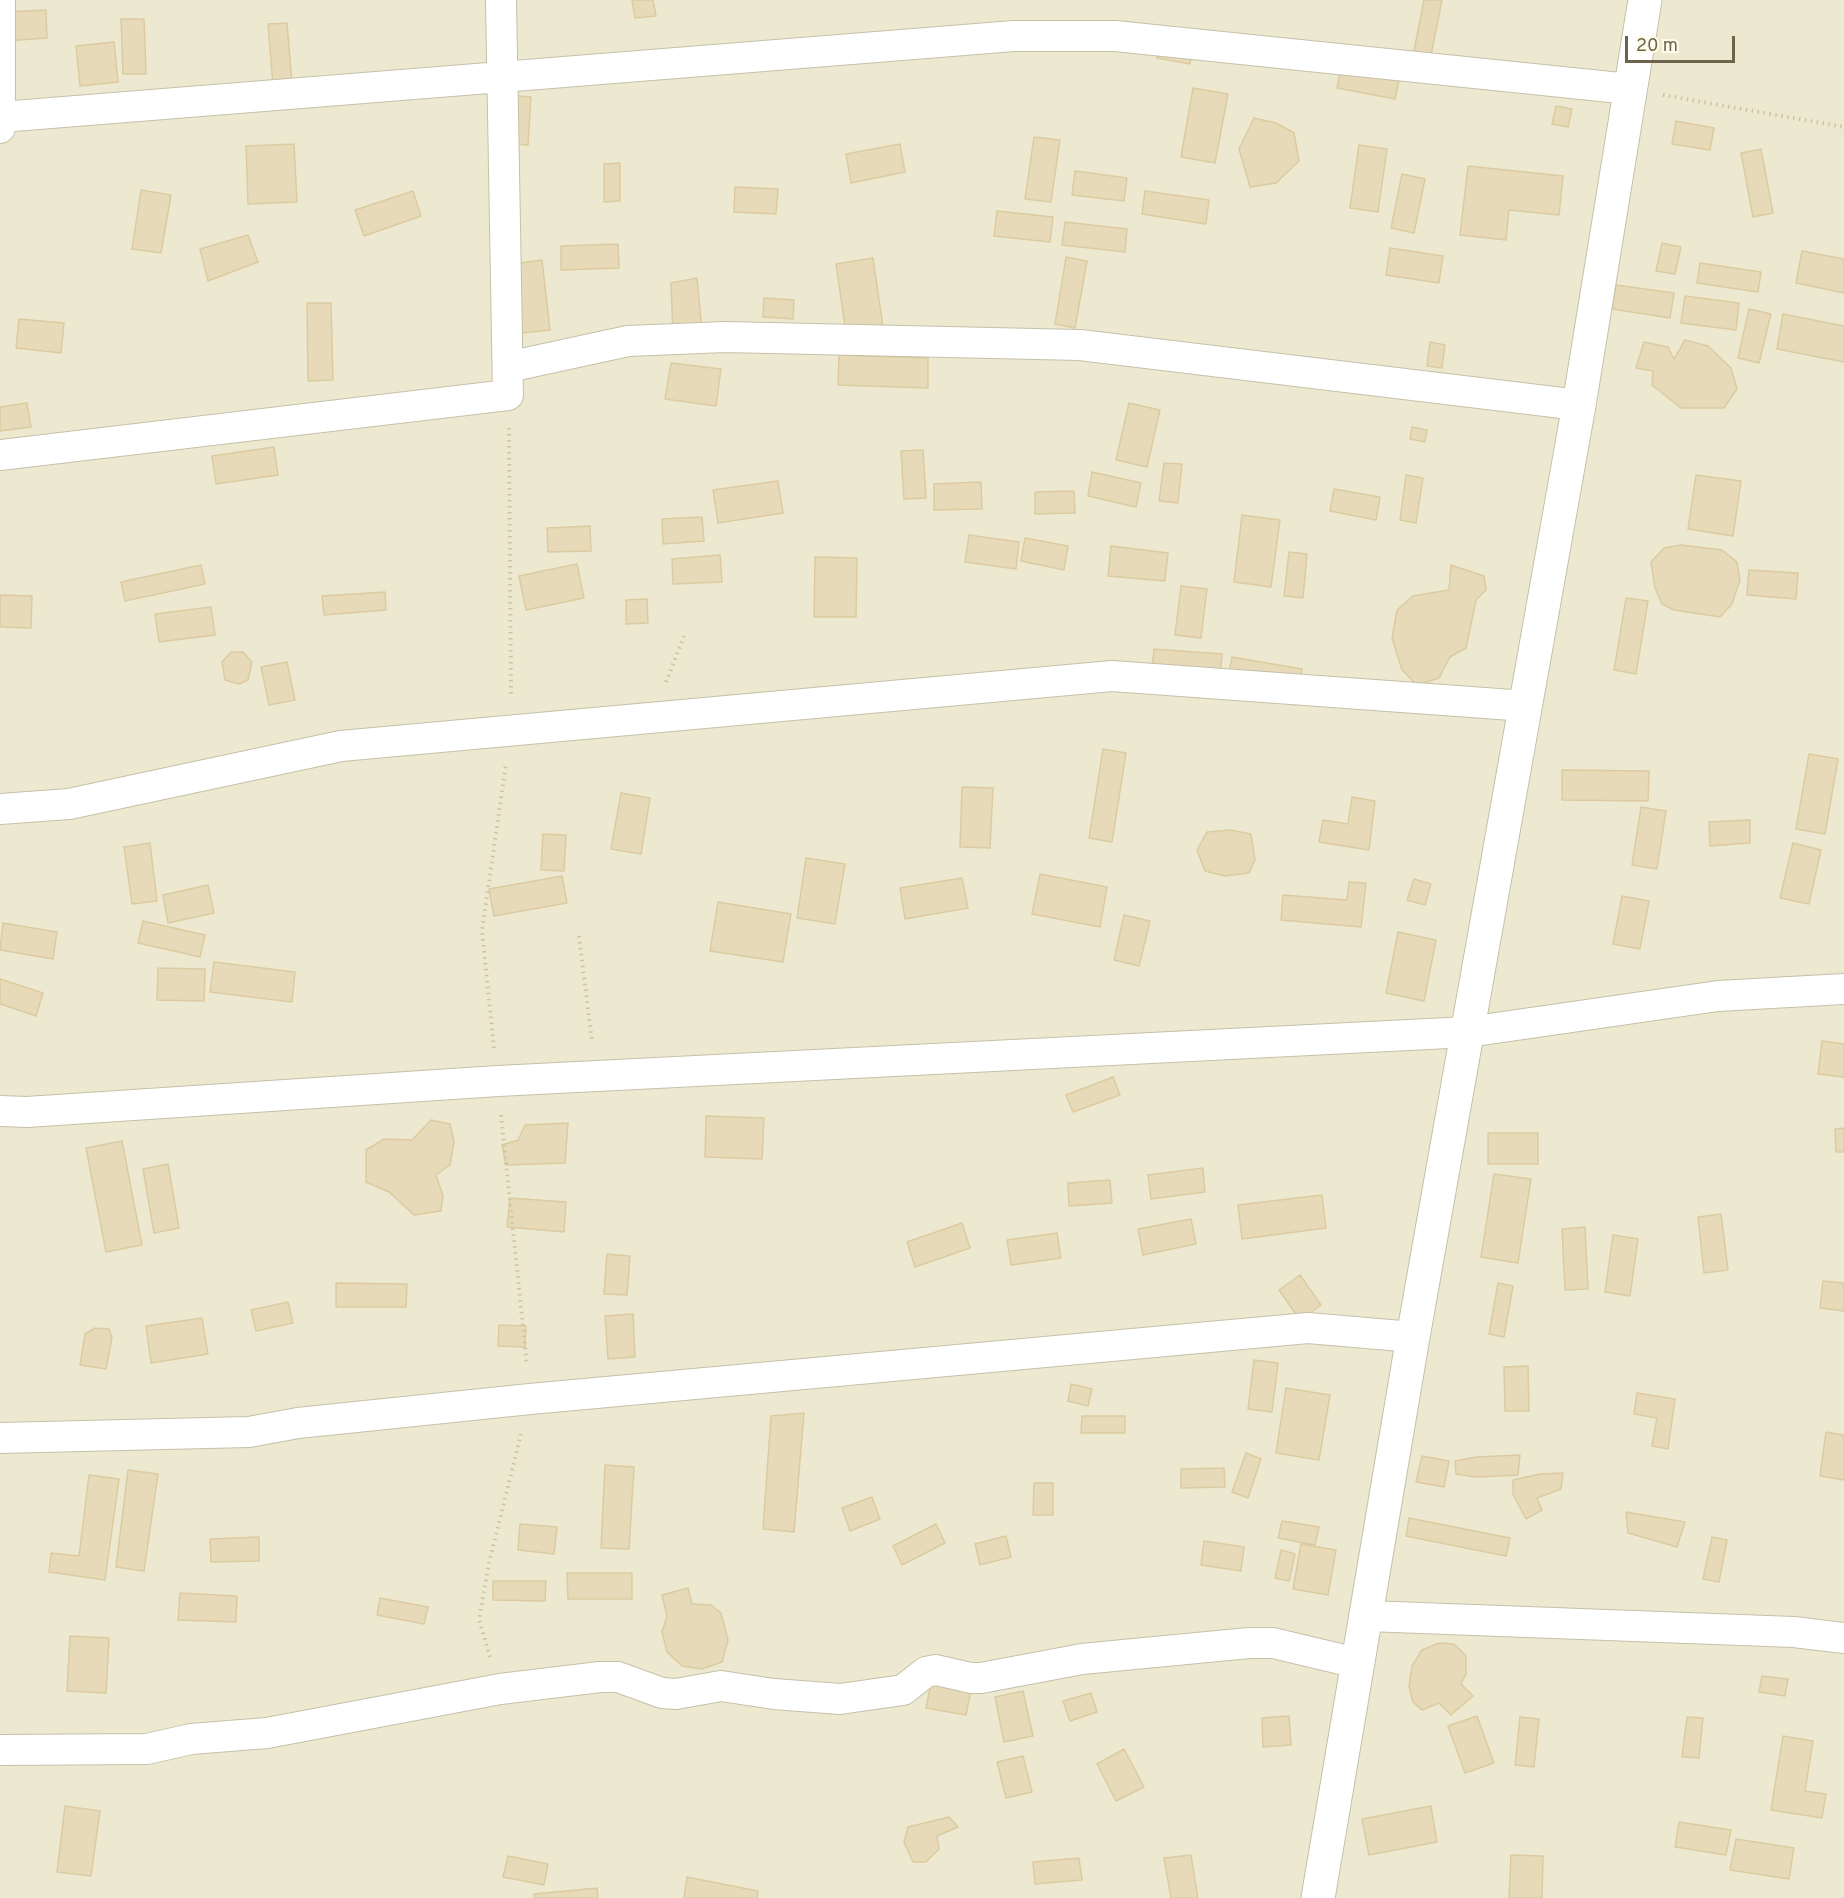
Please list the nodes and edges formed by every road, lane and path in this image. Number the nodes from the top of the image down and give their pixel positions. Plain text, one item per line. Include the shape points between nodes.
1 (0, 0) edge
2 (501, 0) edge
3 (1645, 0) edge
4 (502, 76) junction
5 (1630, 89) junction
6 (0, 122) edge
7 (1844, 127) edge
8 (508, 381) junction
9 (1579, 405) junction
10 (0, 455) edge
11 (684, 636) dead end
12 (1526, 706) junction
13 (648, 716) junction
14 (511, 728) junction
15 (0, 809) edge
16 (579, 936) dead end
17 (1844, 989) edge
18 (1468, 1032) junction
19 (595, 1076) junction
20 (0, 1111) edge
21 (1413, 1337) junction
22 (530, 1399) junction
23 (0, 1438) edge
24 (1367, 1616) junction
25 (1844, 1638) edge
26 (1357, 1663) junction
27 (500, 1689) junction
28 (0, 1750) edge
29 (1318, 1898) edge

1 - 6 street
2 - 4 street
3 - 5 street
4 - 5 street via 1014,36 1115,36
4 - 6 street
4 - 8 street
5 - 7 path
5 - 9 street
8 - 9 street via 628,341 693,338 1080,345
8 - 10 street
8 - 14 path
9 - 12 street
11 - 13 path via 657,706
12 - 13 street via 1112,676
12 - 18 street
13 - 14 street
14 - 15 street via 341,746 69,804
16 - 19 path
17 - 18 street via 1718,996
18 - 19 street
18 - 21 street
19 - 20 street
21 - 22 street via 1308,1328
21 - 24 street
22 - 23 street via 298,1423 249,1432
22 - 27 path via 478,1619
24 - 25 street via 1794,1632
24 - 26 street
26 - 27 street via 1273,1643 1249,1643 1082,1659 981,1678 936,1670 926,1672 903,1690 840,1699 722,1686 662,1693 618,1677
26 - 29 street
27 - 28 street via 267,1733 191,1739 147,1749

